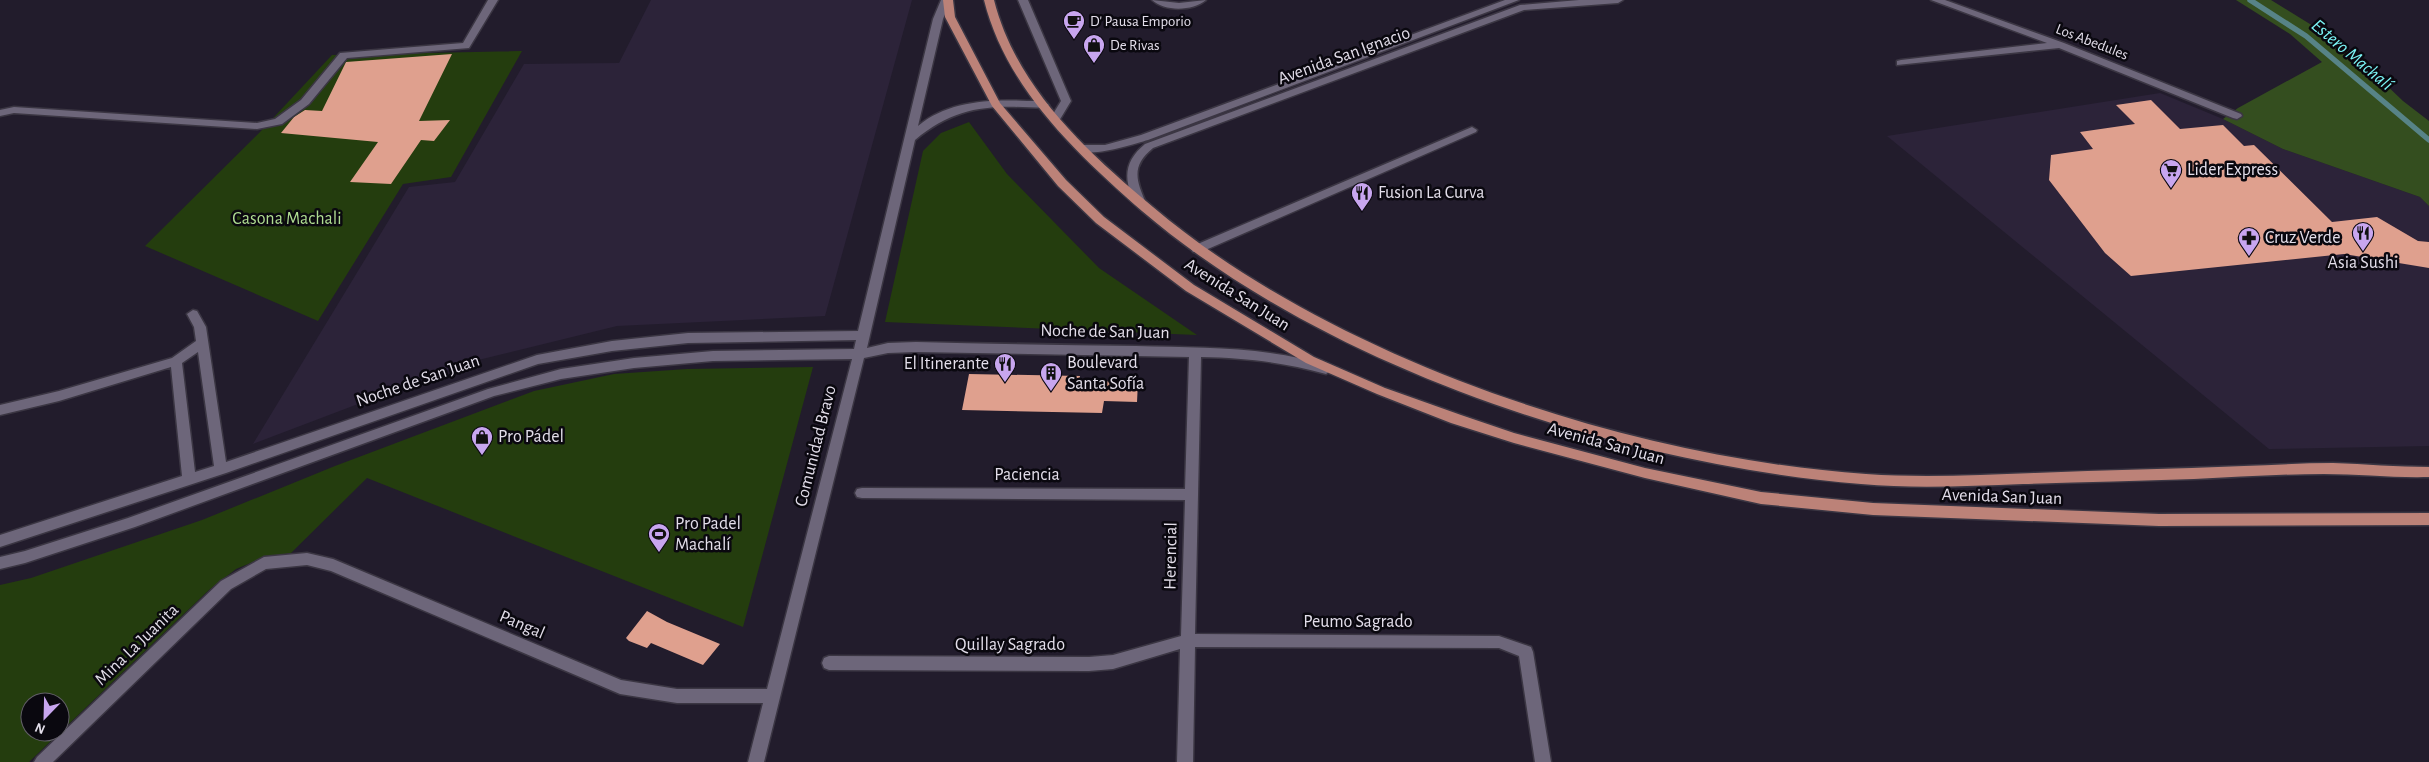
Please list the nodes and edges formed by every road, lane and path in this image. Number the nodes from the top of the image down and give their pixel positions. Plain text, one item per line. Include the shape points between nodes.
1 (493, 0) edge
2 (947, 0) edge
3 (989, 0) edge
4 (1023, 0) edge
5 (1157, 0) edge
6 (1201, 0) edge
7 (1618, 0) edge
8 (1936, 0) edge
9 (1517, 2) edge
10 (2061, 45) junction
11 (1901, 63) dead end
12 (1326, 70) junction
13 (1334, 77) junction
14 (996, 104) junction
15 (1044, 105) junction
16 (0, 113) edge
17 (2237, 116) dead end
18 (1055, 119) junction
19 (1472, 130) dead end
20 (909, 139) junction
21 (1080, 148) junction
22 (1140, 203) junction
23 (1197, 249) junction
24 (193, 314) dead end
25 (863, 335) junction
26 (202, 343) junction
27 (1194, 351) junction
28 (859, 354) junction
29 (176, 361) junction
30 (1348, 376) junction
31 (0, 410) edge
32 (221, 469) junction
33 (2429, 472) edge
34 (189, 479) junction
35 (862, 492) dead end
36 (1191, 495) junction
37 (2429, 519) edge
38 (0, 540) edge
39 (0, 563) edge
40 (264, 563) joint
41 (1188, 640) junction
42 (829, 663) dead end
43 (772, 696) junction
44 (42, 762) edge
45 (756, 762) edge
46 (1185, 762) edge
47 (1543, 762) edge

1 - 16 street via 466,46 344,55 304,102 278,122 257,126 14,110
2 - 14 main road, Avenida San Juan via 950,17
2 - 20 street, Comunidad Bravo via 938,18
3 - 15 main road, Avenida San Juan via 997,31
4 - 18 street via 1066,101
5 - 6 street via 1181,7
7 - 9 street, Avenida San Ignacio
8 - 10 street, Los Abedules
9 - 12 street, Avenida San Ignacio
9 - 13 street, Avenida San Ignacio
10 - 11 street
10 - 17 street, Los Abedules
12 - 13 street
12 - 21 street, Avenida San Ignacio via 1123,145
13 - 22 street, Avenida San Ignacio via 1149,146 1137,154 1133,166 1131,181
14 - 15 street
14 - 20 street via 958,110 933,120
14 - 30 main road, Avenida San Juan via 1062,183 1100,220 1190,288 1310,360
15 - 18 main road, Avenida San Juan
18 - 21 main road, Avenida San Juan
19 - 23 street
20 - 25 street, Comunidad Bravo
21 - 22 main road, Avenida San Juan
22 - 23 main road, Avenida San Juan
23 - 33 main road, Avenida San Juan via 1278,301 1344,336 1423,371 1585,428 1770,470 1867,479 1953,481 2315,469
24 - 26 street via 200,327
25 - 28 street, Comunidad Bravo
25 - 32 street, Noche de San Juan via 688,338 612,346 537,360
26 - 29 street
26 - 32 street
27 - 28 street, Noche de San Juan via 916,347
27 - 30 street, Noche de San Juan via 1283,358
27 - 36 street, Herencial
28 - 39 street, Noche de San Juan via 713,356 561,374 492,392 130,522
28 - 43 street, Comunidad Bravo
29 - 31 street
29 - 34 street
30 - 37 main road, Avenida San Juan via 1381,391 1514,438 1645,473 1761,498 1873,509 2090,518
32 - 34 street, Noche de San Juan
34 - 38 street, Noche de San Juan
35 - 36 street, Paciencia
36 - 41 street, Herencial
40 - 43 street, Pangal via 307,559 332,565 620,686 649,694 678,697
40 - 44 street, Mina La Juanita via 226,585
41 - 42 street, Quillay Sagrado via 1113,662 1089,664
41 - 46 street, Herencial
41 - 47 street, Peumo Sagrado via 1499,642 1526,652
43 - 45 street, Comunidad Bravo

